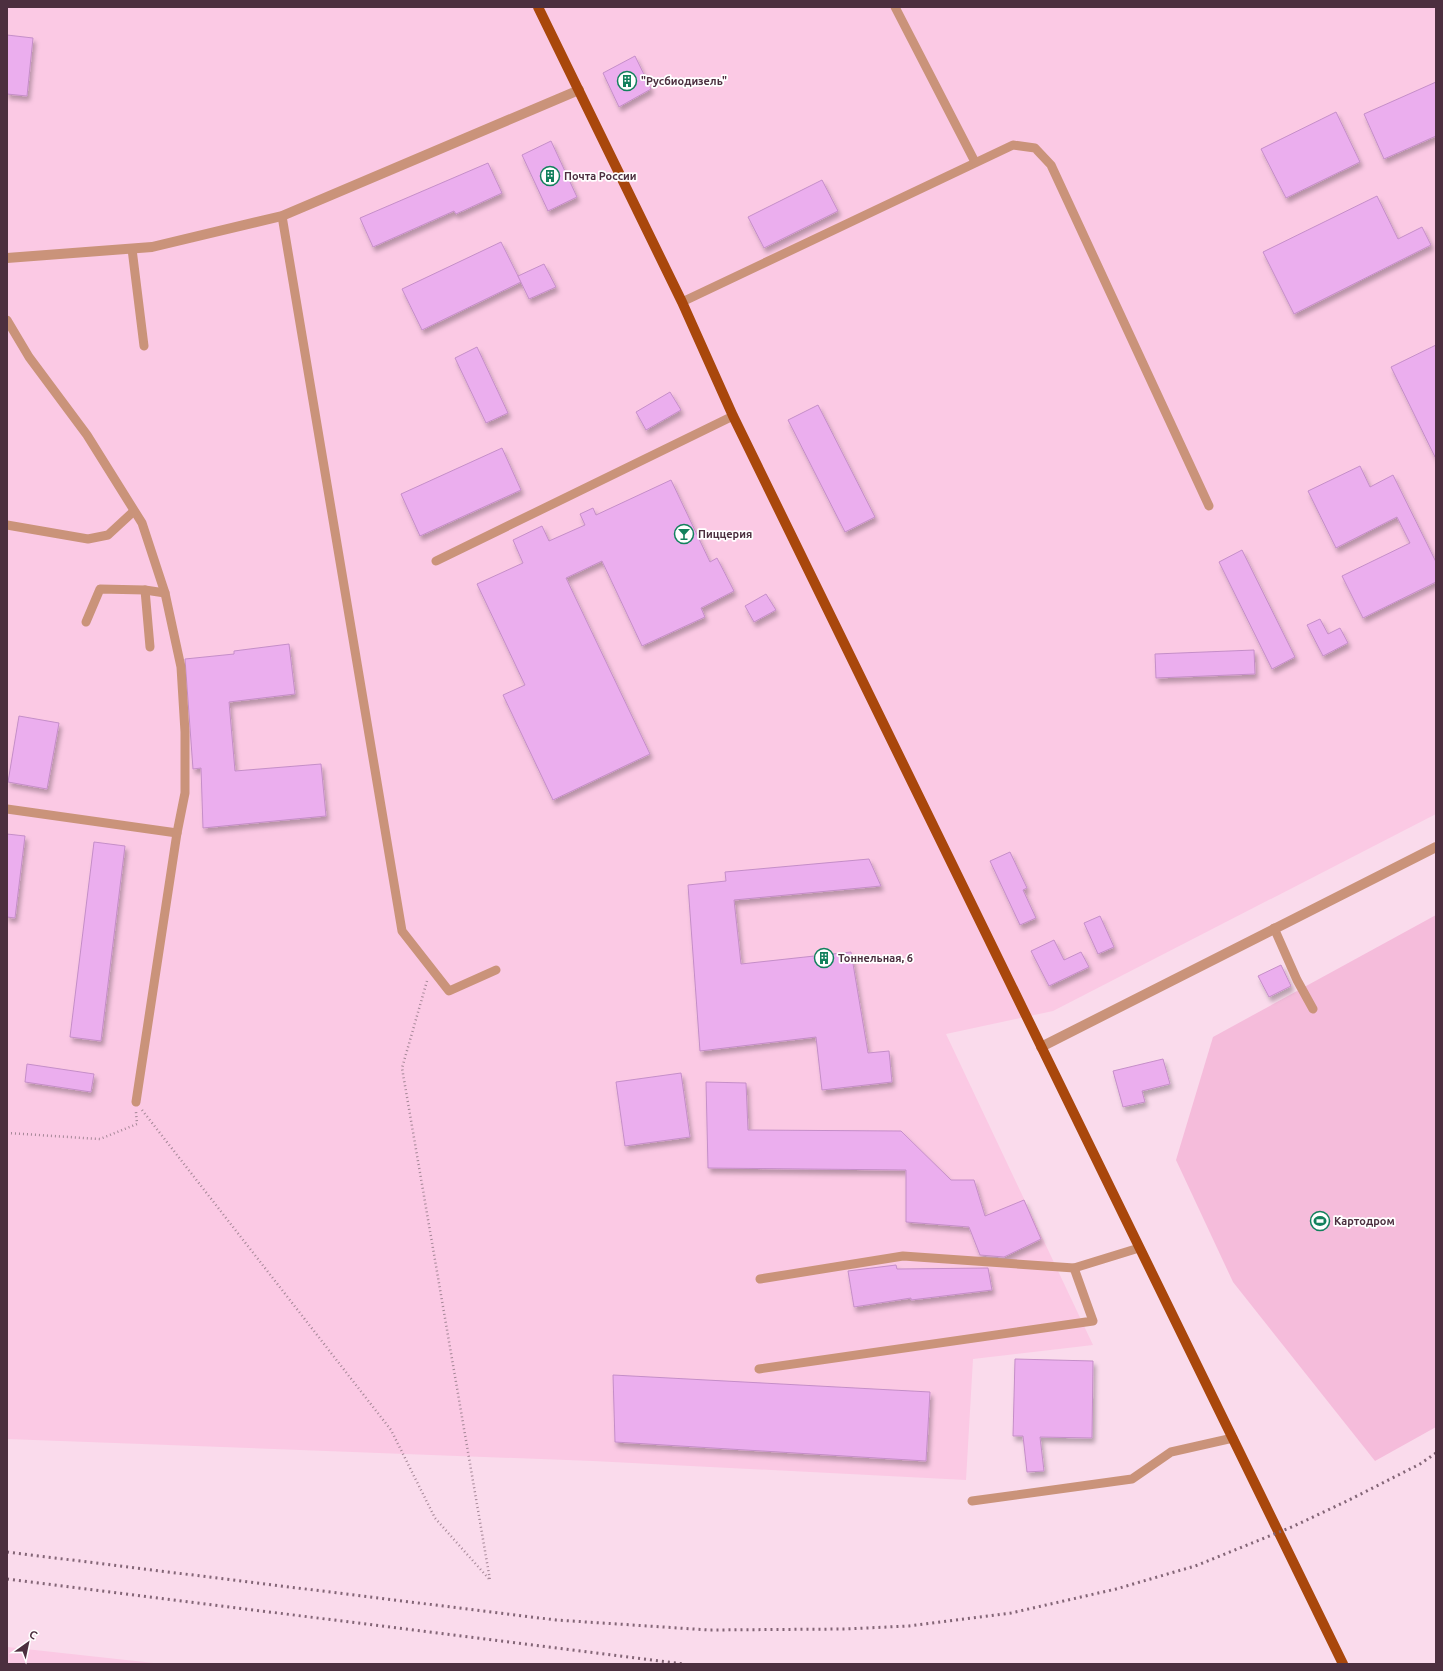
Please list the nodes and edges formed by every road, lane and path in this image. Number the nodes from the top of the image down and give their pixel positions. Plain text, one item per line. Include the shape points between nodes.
1 (538, 7) edge
2 (895, 7) edge
3 (579, 90) junction
4 (975, 162) junction
5 (282, 216) junction
6 (132, 249) junction
7 (7, 258) edge
8 (682, 302) junction
9 (7, 320) edge
10 (144, 346) dead end
11 (733, 416) junction
12 (1209, 506) dead end
13 (134, 511) junction
14 (7, 525) edge
15 (436, 561) dead end
16 (145, 590) junction
17 (165, 593) junction
18 (86, 622) dead end
19 (150, 648) dead end
20 (7, 809) edge
21 (177, 833) junction
22 (1436, 847) edge
23 (1274, 928) junction
24 (430, 968) junction
25 (496, 970) dead end
26 (1313, 1009) dead end
27 (1041, 1046) junction
28 (136, 1102) junction
29 (7, 1132) edge
30 (1139, 1248) junction
31 (1074, 1268) junction
32 (760, 1279) dead end
33 (759, 1369) dead end
34 (1233, 1438) junction
35 (972, 1501) dead end
36 (1343, 1664) edge

1 - 3 main road
2 - 4 lane
3 - 5 street
3 - 8 main road
4 - 8 lane
4 - 12 lane via 1013,145 1035,148 1052,164
5 - 6 street via 152,248
5 - 24 lane via 402,931
6 - 7 street
6 - 10 lane
8 - 11 main road
9 - 13 lane via 29,357 87,435
11 - 15 lane
11 - 27 main road
13 - 14 lane via 108,535 88,539
13 - 17 lane via 142,523
16 - 17 lane
16 - 18 lane via 100,589
16 - 19 lane
17 - 21 lane via 181,667 185,732 185,793
20 - 21 lane
21 - 28 lane
22 - 23 street
23 - 26 lane via 1296,980
23 - 27 street
24 - 25 lane via 448,991
24 - 28 path via 402,1068 490,1580 435,1518 390,1430
27 - 30 main road
28 - 29 path via 136,1124 100,1139
30 - 31 lane
30 - 34 main road
31 - 32 lane via 903,1256
31 - 33 lane via 1093,1321
34 - 35 lane via 1171,1452 1132,1479
34 - 36 main road

